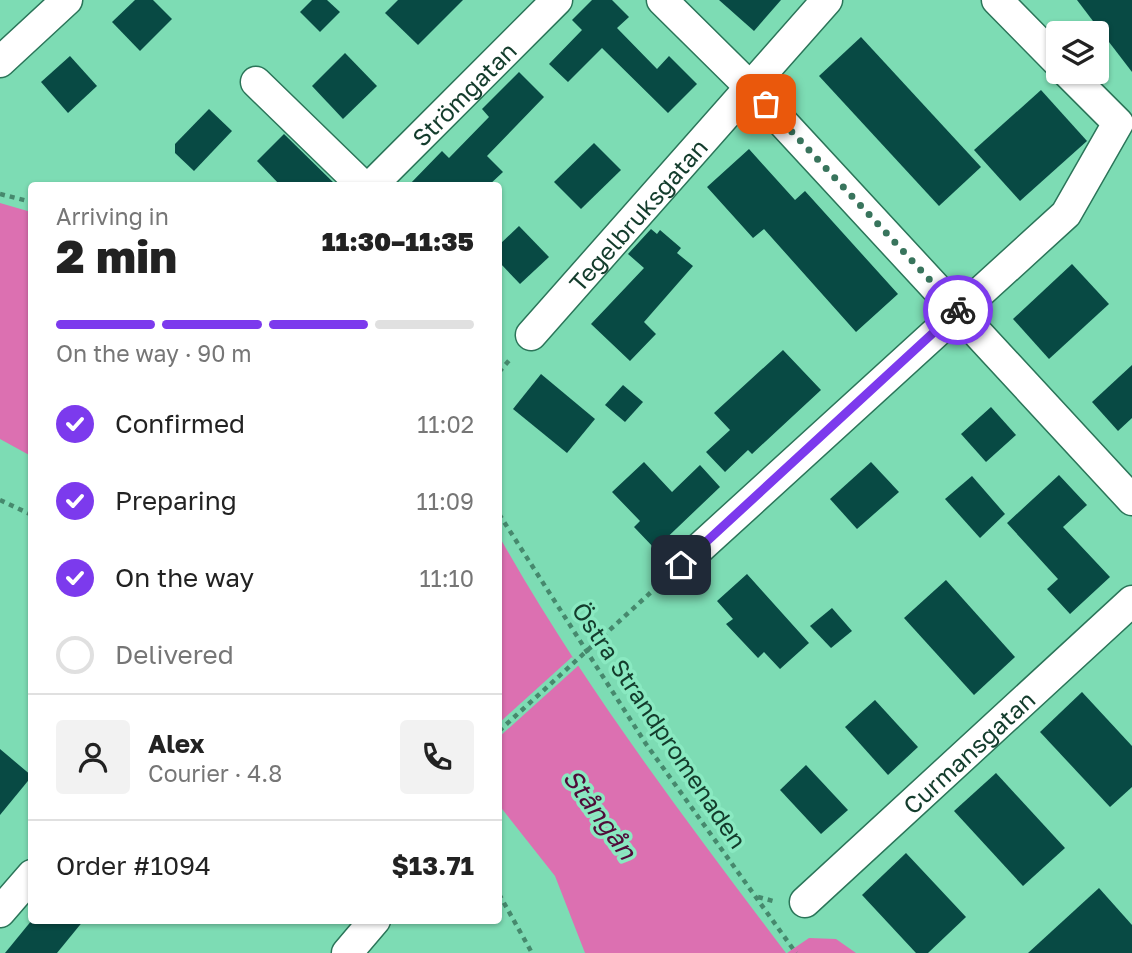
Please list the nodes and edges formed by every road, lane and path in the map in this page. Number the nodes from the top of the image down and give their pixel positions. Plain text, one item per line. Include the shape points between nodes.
1 (67, 0) edge
2 (557, 0) edge
3 (662, 0) edge
4 (827, 0) edge
5 (997, 0) edge
6 (1046, 50) edge
7 (0, 62) edge
8 (256, 82) dead end
9 (1079, 84) edge
10 (750, 87) junction
11 (1125, 129) edge
12 (359, 182) edge
13 (375, 182) edge
14 (0, 194) edge
15 (28, 201) edge
16 (958, 311) junction
17 (531, 335) dead end
18 (0, 500) edge
19 (1132, 500) edge
20 (28, 513) edge
21 (502, 518) edge
22 (681, 565) joint
23 (1132, 601) edge
24 (586, 652) junction
25 (502, 728) edge
26 (28, 880) edge
27 (502, 899) edge
28 (805, 902) dead end
29 (0, 912) edge
30 (372, 924) edge
31 (347, 953) edge
32 (532, 953) edge
33 (796, 953) edge

1 - 7 street
2 - 13 street, Strömgatan
3 - 10 street
4 - 10 street, Tegelbruksgatan
5 - 6 street
8 - 12 street
9 - 11 street
10 - 16 street
10 - 17 street, Tegelbruksgatan
11 - 16 street via 1066,214
14 - 15 path
16 - 19 street
16 - 22 street
18 - 20 path
21 - 24 path, Östra Strandpromenaden
22 - 24 path
23 - 28 street, Curmansgatan
24 - 25 path
24 - 33 path, Östra Strandpromenaden
26 - 29 street
27 - 32 path
30 - 31 street

